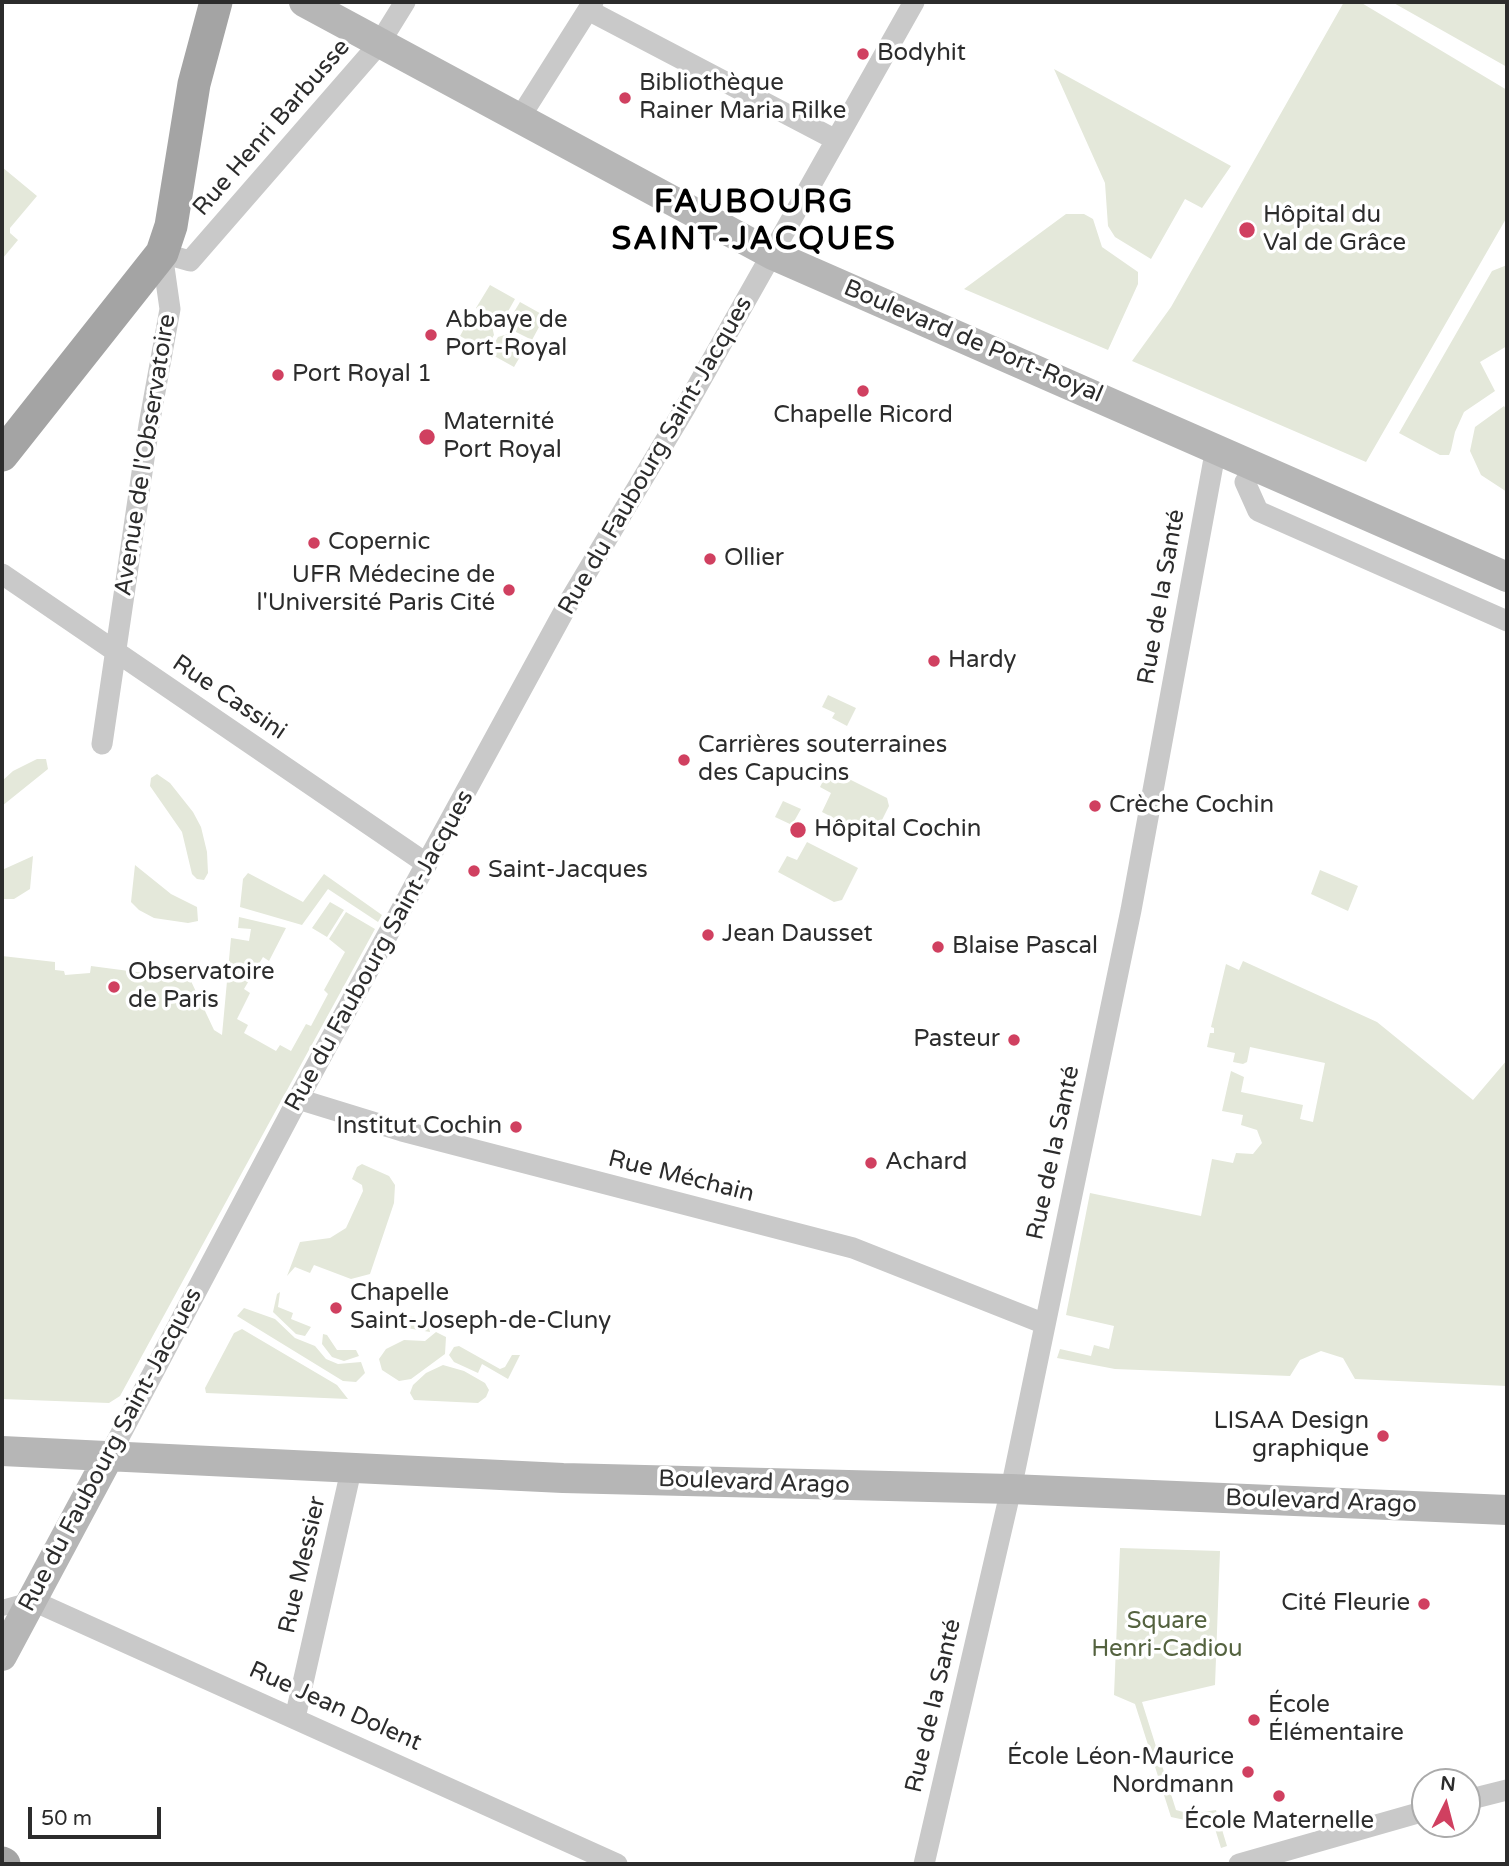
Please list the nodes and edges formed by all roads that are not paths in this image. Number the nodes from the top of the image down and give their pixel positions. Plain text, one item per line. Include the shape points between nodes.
1 (190, 2) edge
2 (216, 2) edge
3 (405, 2) edge
4 (914, 2) edge
5 (314, 4) edge
6 (590, 6) edge
7 (379, 44) junction
8 (194, 84) junction
9 (519, 119) junction
10 (836, 140) junction
11 (162, 253) junction
12 (773, 255) junction
13 (1216, 448) junction
14 (2, 455) edge
15 (1245, 482) dead end
16 (2, 574) edge
17 (1507, 577) edge
18 (1507, 621) edge
19 (115, 653) junction
20 (102, 744) dead end
21 (427, 864) junction
22 (298, 1099) junction
23 (1045, 1324) junction
24 (2, 1451) edge
25 (109, 1456) junction
26 (352, 1466) junction
27 (1011, 1489) junction
28 (1507, 1510) edge
29 (31, 1600) junction
30 (2, 1608) edge
31 (2, 1656) edge
32 (295, 1718) junction
33 (1507, 1790) edge
34 (1481, 1796) edge
35 (1411, 1815) edge
36 (617, 1864) edge
37 (925, 1864) edge
38 (1239, 1864) edge

1 - 8 main road, Avenue de l'Observatoire
2 - 8 main road, Avenue de l'Observatoire
3 - 7 street, Rue Henri Barbusse
4 - 10 street, Rue du Faubourg Saint-Jacques
5 - 7 main road, Boulevard de Port-Royal
6 - 9 street
6 - 10 street
7 - 9 main road, Boulevard de Port-Royal
7 - 11 street, Rue Henri Barbusse via 190,261
8 - 11 main road, Avenue de l'Observatoire
9 - 12 main road, Boulevard de Port-Royal
10 - 12 street, Rue du Faubourg Saint-Jacques
11 - 14 main road
11 - 19 street, Avenue de l'Observatoire via 170,309
12 - 13 main road, Boulevard de Port-Royal
12 - 21 street, Rue du Faubourg Saint-Jacques via 609,531
13 - 17 main road, Boulevard de Port-Royal
13 - 23 street, Rue de la Santé via 1131,911
15 - 18 street via 1258,511
16 - 19 street, Rue Cassini
19 - 20 street, Avenue de l'Observatoire
19 - 21 street, Rue Cassini
21 - 22 street, Rue du Faubourg Saint-Jacques
22 - 23 street, Rue Méchain via 402,1131 853,1248
22 - 25 street, Rue du Faubourg Saint-Jacques
23 - 27 street, Rue de la Santé
24 - 25 main road, Boulevard Arago
25 - 26 main road, Boulevard Arago
25 - 29 main road, Rue du Faubourg Saint-Jacques
26 - 27 main road, Boulevard Arago via 563,1478
26 - 32 street, Rue Messier
27 - 28 main road, Boulevard Arago
27 - 37 street, Rue de la Santé
29 - 30 street
29 - 31 main road, Rue du Faubourg Saint-Jacques
29 - 32 street, Rue Jean Dolent
32 - 36 street, Rue Jean Dolent
33 - 34 street
35 - 38 street

